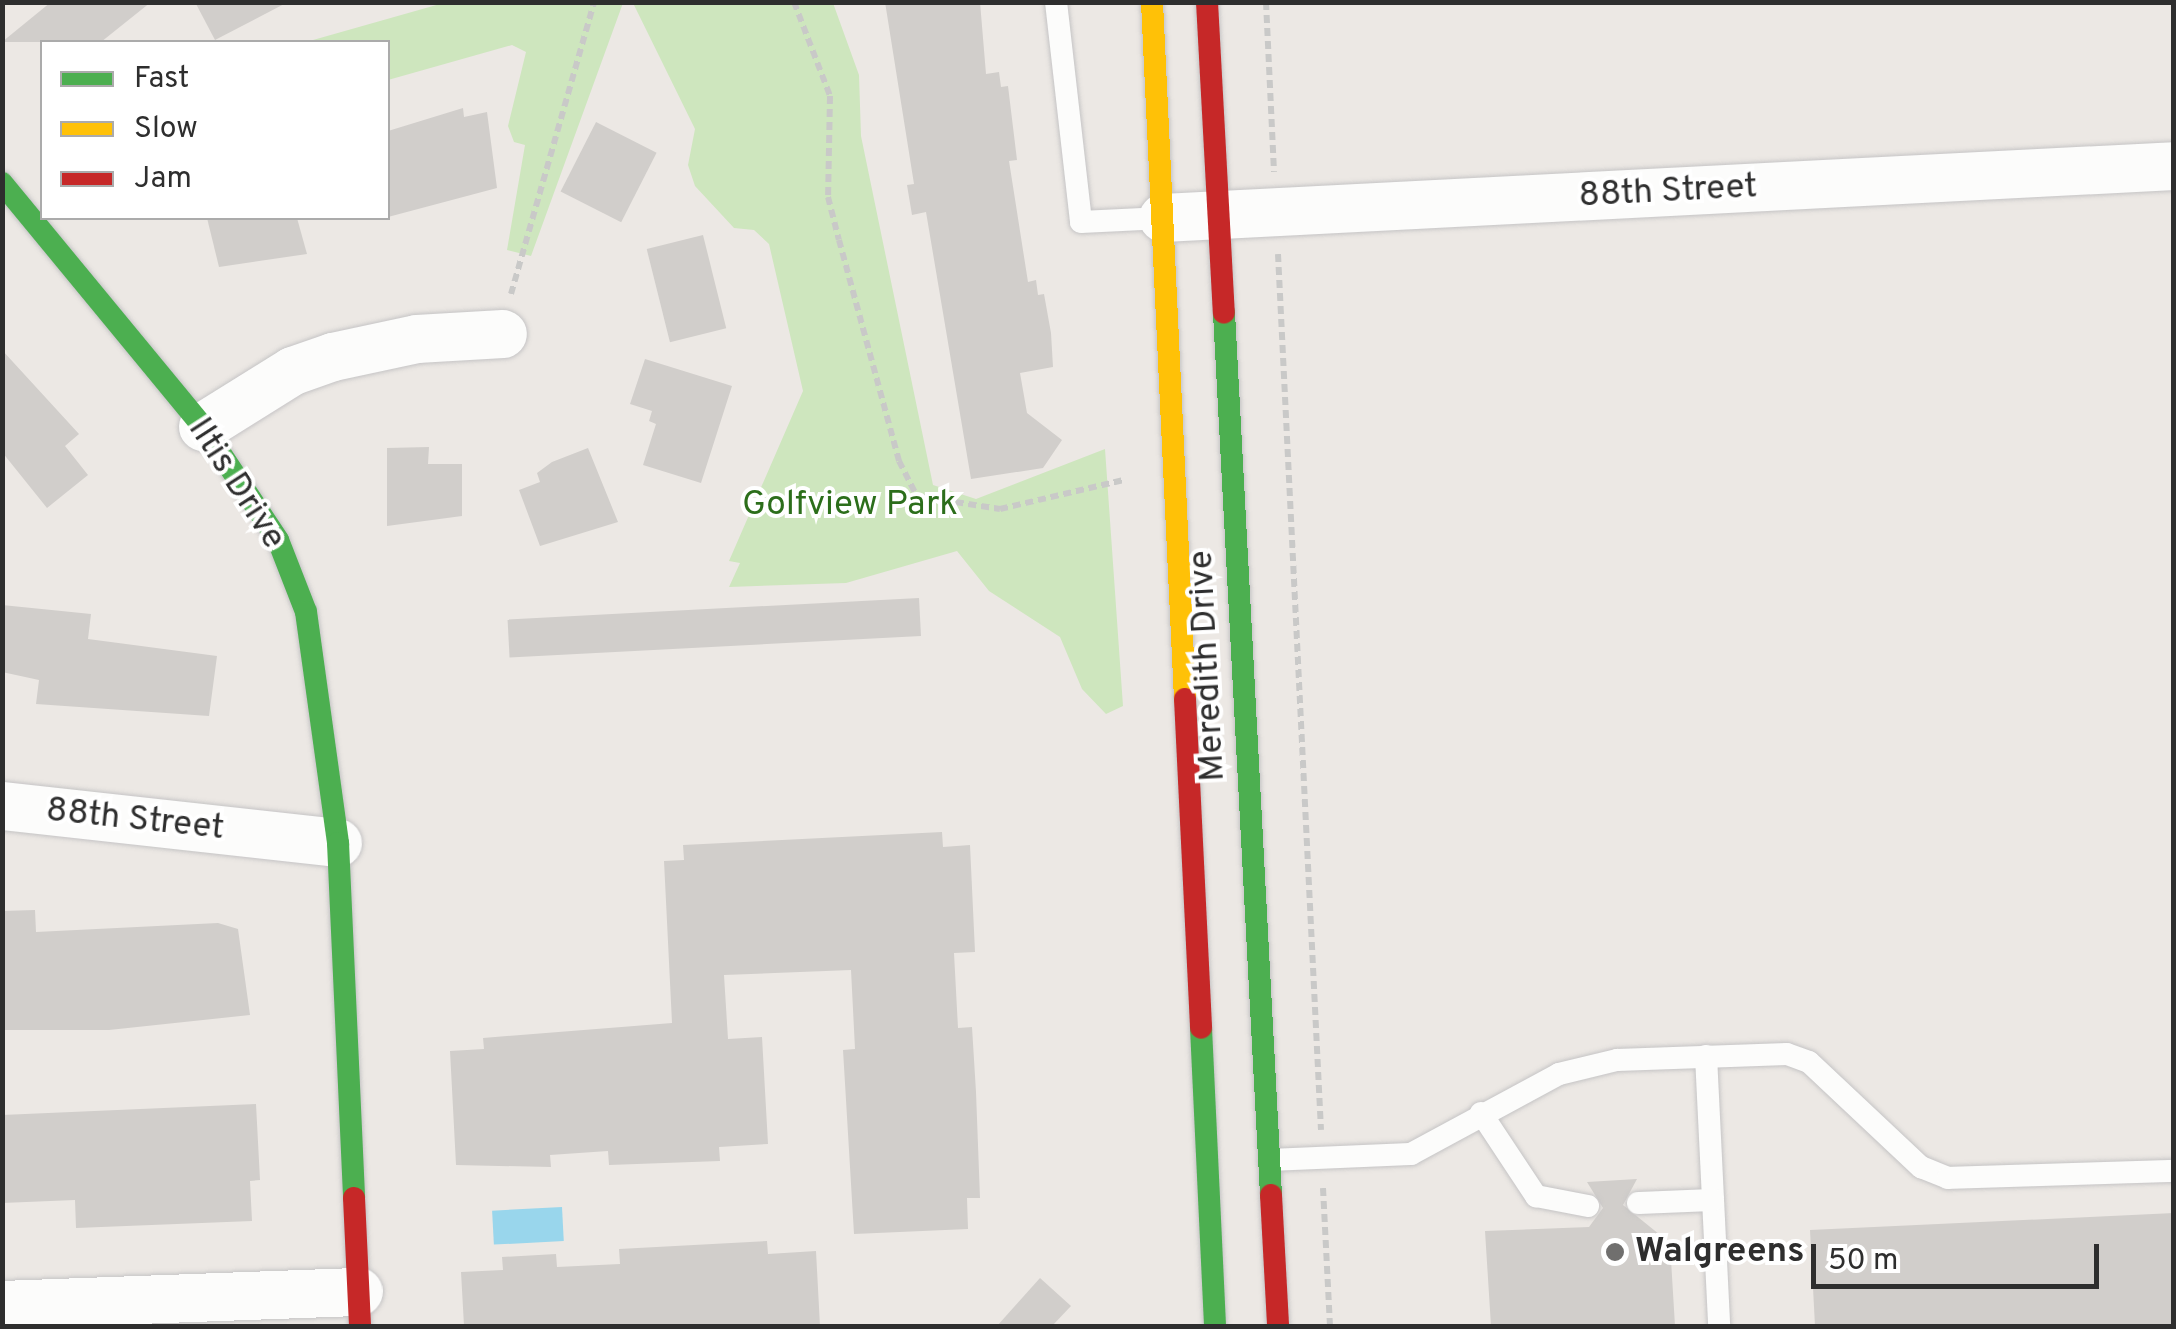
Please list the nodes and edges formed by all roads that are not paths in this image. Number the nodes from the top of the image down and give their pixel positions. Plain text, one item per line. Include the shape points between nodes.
1 (1056, 2) edge
2 (1152, 2) edge
3 (1206, 2) edge
4 (2174, 166) edge
5 (2, 183) edge
6 (1218, 215) junction
7 (1163, 218) junction
8 (502, 334) road end
9 (203, 427) junction
10 (2, 806) edge
11 (338, 844) junction
12 (1706, 1056) junction
13 (1481, 1112) junction
14 (1269, 1160) junction
15 (2174, 1170) edge
16 (1713, 1200) junction
17 (1638, 1203) dead end
18 (1588, 1206) dead end
19 (2, 1305) edge
20 (360, 1309) edge
21 (1215, 1326) edge
22 (1278, 1326) edge
23 (1719, 1326) edge

1 - 7 lane via 1081,222
2 - 7 main road, Meredith Drive
3 - 6 main road, Meredith Drive
4 - 6 street, 88th Street
5 - 9 main road, Iltis Drive
6 - 7 street, 88th Street
6 - 14 main road, Meredith Drive
7 - 21 main road, Meredith Drive
8 - 9 street via 417,339 333,357 292,371
9 - 11 main road, Iltis Drive via 278,540 306,612 324,700
10 - 11 street, 88th Street
11 - 20 main road, Iltis Drive
12 - 13 lane via 1559,1074
12 - 15 lane via 1787,1054 1809,1062 1891,1144 1948,1178
12 - 16 lane
13 - 14 lane via 1410,1154
13 - 18 lane via 1536,1196
14 - 22 main road, Meredith Drive
16 - 17 lane
16 - 23 lane
19 - 20 street

